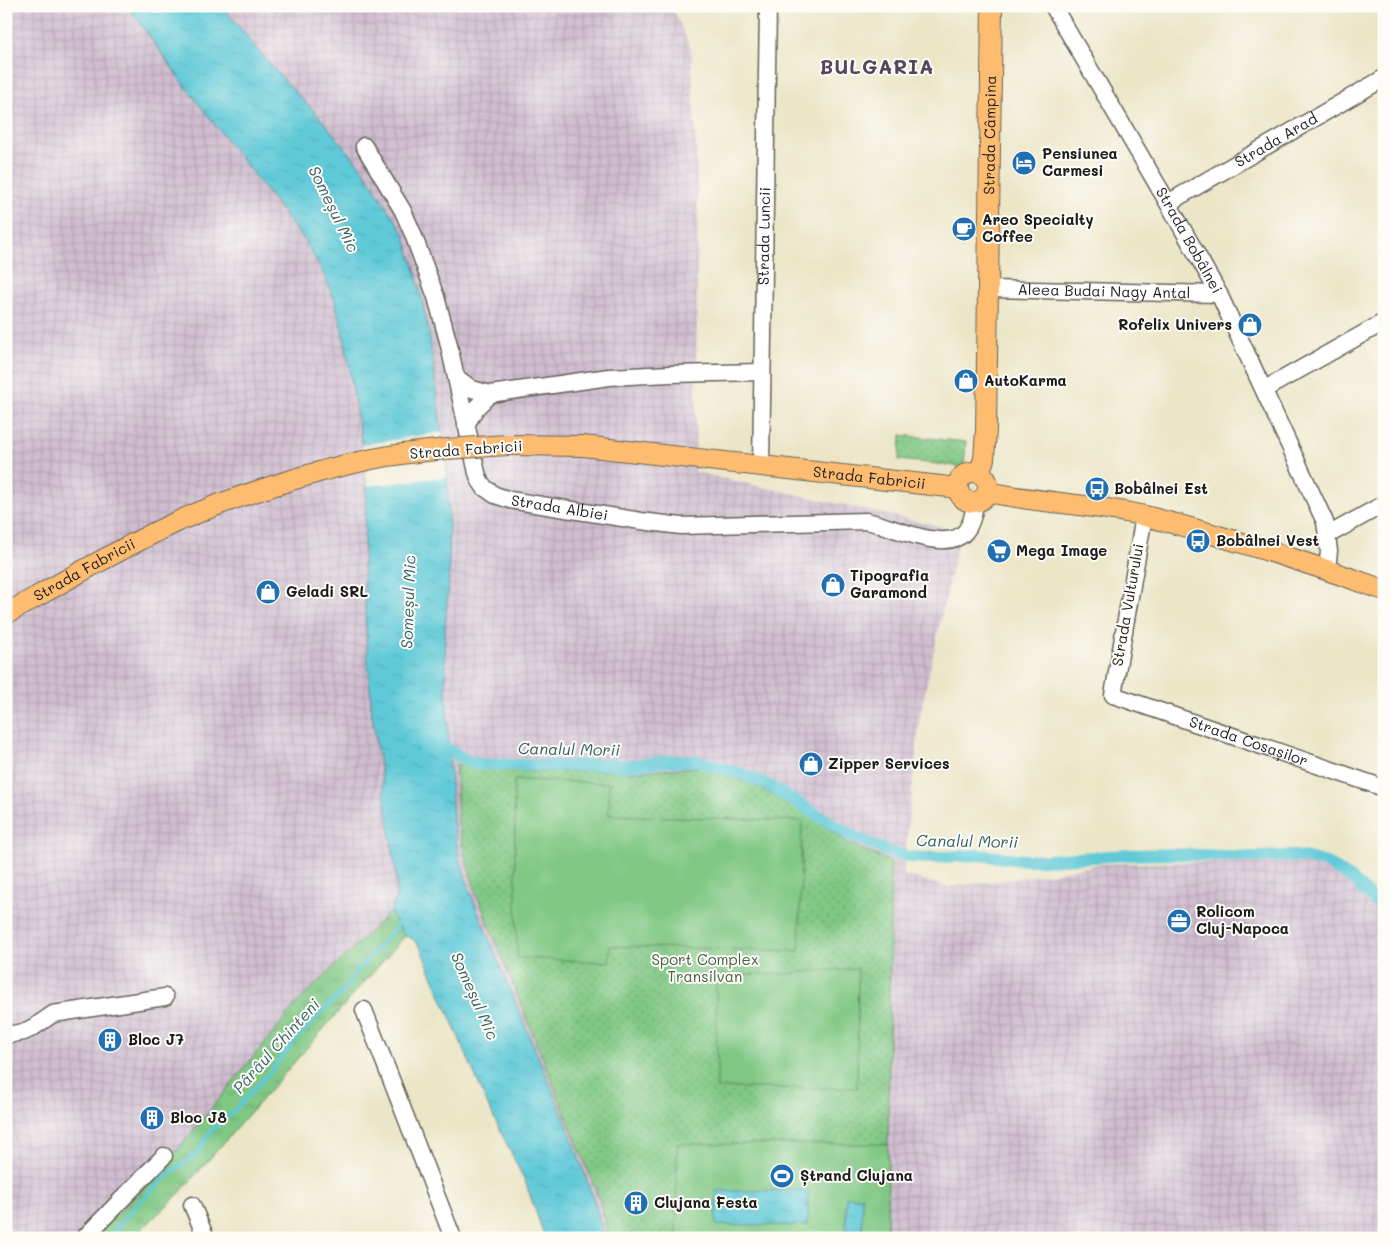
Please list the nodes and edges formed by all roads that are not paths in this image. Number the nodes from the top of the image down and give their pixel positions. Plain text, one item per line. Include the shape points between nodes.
1 (768, 6) edge
2 (992, 6) edge
3 (1053, 6) edge
4 (1384, 78) edge
5 (364, 146) dead end
6 (1168, 202) junction
7 (988, 290) junction
8 (1219, 294) junction
9 (1384, 322) edge
10 (762, 372) junction
11 (457, 378) junction
12 (1265, 389) junction
13 (490, 394) junction
14 (466, 426) junction
15 (761, 466) junction
16 (979, 473) junction
17 (958, 488) junction
18 (982, 497) junction
19 (1384, 504) edge
20 (1144, 516) junction
21 (1328, 536) junction
22 (1326, 570) junction
23 (1384, 590) edge
24 (6, 614) edge
25 (1113, 695) joint
26 (1384, 788) edge
27 (165, 997) dead end
28 (364, 1010) dead end
29 (6, 1035) edge
30 (164, 1156) dead end
31 (192, 1205) dead end
32 (84, 1238) edge
33 (206, 1238) edge
34 (452, 1238) edge

1 - 10 street, Strada Luncii
2 - 7 main road, Strada Câmpina
3 - 6 street, Strada Bobâlnei
4 - 6 street, Strada Arad
5 - 11 street, Strada Albiei via 413,234 442,317
6 - 8 street, Strada Bobâlnei
7 - 8 street, Aleea Budai Nagy Antal
7 - 16 main road, Strada Câmpina via 986,448
8 - 12 street, Strada Bobâlnei
9 - 12 street
10 - 13 street via 609,377
10 - 15 street, Strada Luncii
11 - 13 street via 472,389
11 - 14 street, Strada Albiei
12 - 21 street, Strada Bobâlnei via 1325,522
13 - 14 street, Strada Fabricii via 476,408
14 - 18 street, Strada Albiei via 480,481 495,495 641,521 681,526 866,521 911,535 952,540 965,532
15 - 17 main road, Strada Fabricii
15 - 24 main road, Strada Fabricii, bridge via 582,446 509,445 407,454 345,465 239,496 168,526
16 - 17 main road via 970,472 962,476
16 - 18 main road via 988,483
17 - 18 main road via 963,499
18 - 20 main road via 1092,506
19 - 21 street
20 - 22 main road
20 - 25 street, Strada Vulturului
21 - 22 street, Strada Bobâlnei
22 - 23 main road
25 - 26 street, Strada Cosașilor
27 - 29 street via 53,1014 24,1032
28 - 34 street
30 - 32 street
31 - 33 street

